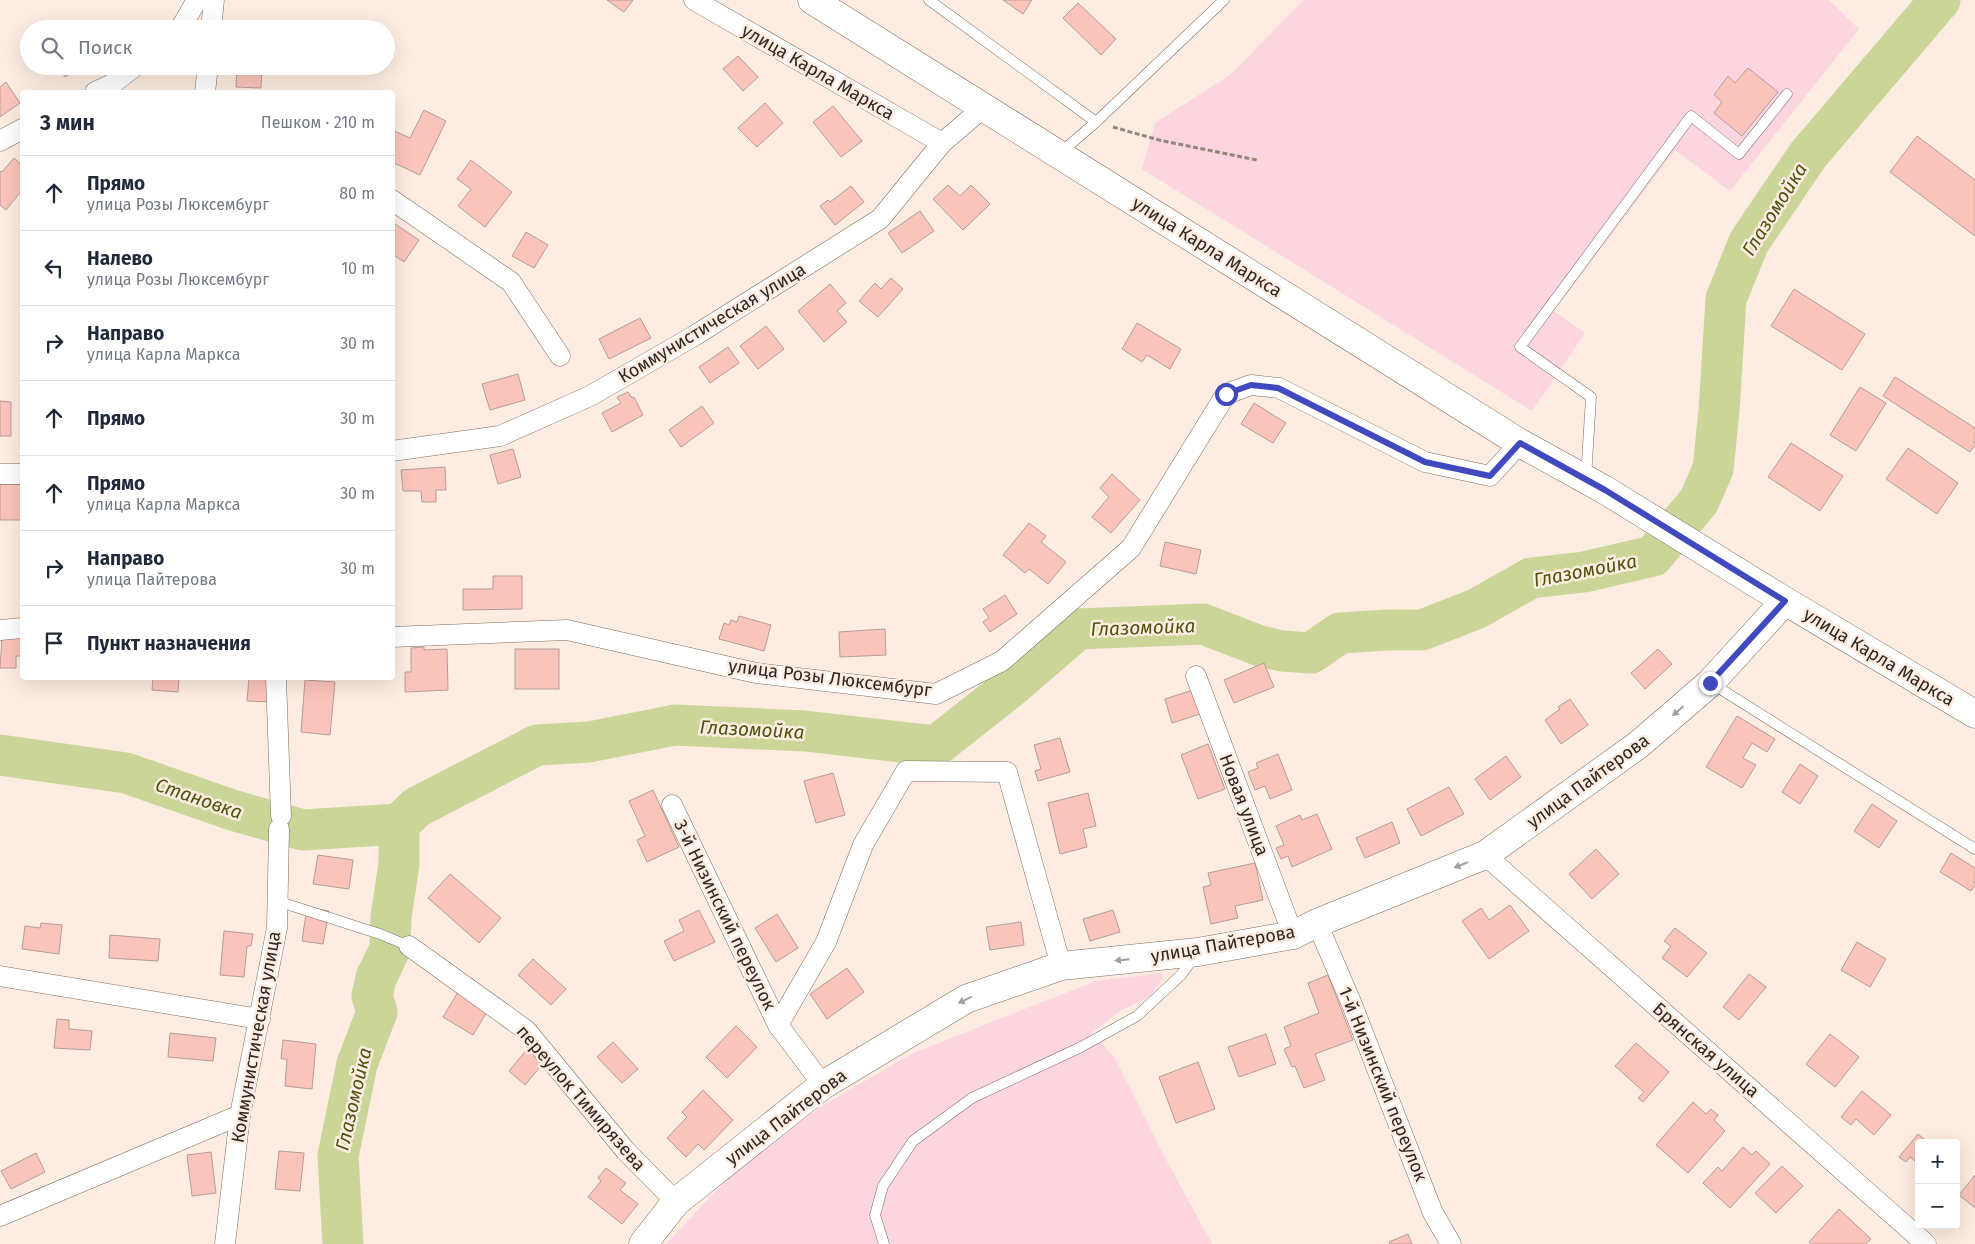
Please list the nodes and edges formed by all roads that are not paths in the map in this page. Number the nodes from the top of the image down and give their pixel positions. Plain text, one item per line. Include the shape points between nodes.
1 (197, 0) edge
2 (214, 0) edge
3 (694, 0) edge
4 (812, 0) edge
5 (929, 0) edge
6 (1224, 0) edge
7 (185, 20) edge
8 (212, 20) edge
9 (124, 75) edge
10 (207, 75) edge
11 (99, 90) edge
12 (205, 90) edge
13 (1787, 94) dead end
14 (983, 108) junction
15 (1096, 122) junction
16 (20, 130) edge
17 (0, 141) edge
18 (942, 144) junction
19 (1059, 154) junction
20 (395, 202) edge
21 (560, 356) dead end
22 (1520, 443) junction
23 (395, 451) edge
24 (0, 474) edge
25 (20, 474) edge
26 (1595, 484) junction
27 (1785, 601) junction
28 (20, 628) edge
29 (0, 630) edge
30 (395, 637) edge
31 (1196, 676) dead end
32 (276, 680) edge
33 (1710, 683) junction
34 (1968, 706) edge
35 (672, 805) dead end
36 (1975, 849) edge
37 (1485, 855) junction
38 (277, 901) junction
39 (1317, 923) junction
40 (1293, 935) junction
41 (409, 946) joint
42 (1198, 952) junction
43 (1061, 966) junction
44 (0, 976) edge
45 (260, 1019) junction
46 (778, 1025) junction
47 (822, 1084) junction
48 (240, 1115) junction
49 (676, 1202) junction
50 (0, 1216) edge
51 (225, 1244) edge
52 (643, 1244) edge
53 (884, 1244) edge
54 (1451, 1244) edge
55 (1926, 1244) edge

1 - 7 street
2 - 8 street
3 - 18 street, улица Карла Маркса
4 - 14 main road, улица Карла Маркса
5 - 15 lane
6 - 15 lane
9 - 11 street
10 - 12 street
13 - 26 lane via 1739,154 1691,116 1520,348 1591,397
14 - 18 street, Коммунистическая улица
14 - 19 main road, улица Карла Маркса
15 - 19 lane
16 - 17 street
18 - 23 street, Коммунистическая улица via 880,218 694,336 590,396 500,436
19 - 22 main road, улица Карла Маркса
20 - 21 street via 511,282
22 - 26 main road, улица Карла Маркса
22 - 30 street, улица Розы Люксембург via 1490,476 1425,462 1278,388 1251,385 1226,394 1131,548 1002,661 936,694 756,673 567,630
24 - 25 street
26 - 27 main road, улица Карла Маркса
27 - 33 main road, улица Пайтерова
27 - 34 main road, улица Карла Маркса
28 - 29 street
31 - 40 street, Новая улица
32 - 38 street, Коммунистическая улица via 280,822
33 - 36 lane
33 -> 37 main road, улица Пайтерова via 1638,745
35 - 46 street, 3-й Низинский переулок
37 -> 39 main road, улица Пайтерова
37 - 55 street, Брянская улица
38 - 41 lane
38 - 45 street, Коммунистическая улица via 277,928
39 - 40 main road, улица Пайтерова
39 - 54 street, 1-й Низинский переулок via 1433,1213
40 - 42 main road, улица Пайтерова
41 - 49 street, переулок Тимирязева via 526,1030 625,1150
42 -> 43 main road, улица Пайтерова
42 - 53 lane via 1181,975 1137,1016 1081,1047 972,1098 913,1141 883,1186 875,1215
43 - 46 street, 3-й Низинский переулок via 1007,772 906,771 863,845 826,942
43 -> 47 main road, улица Пайтерова via 966,999
44 - 45 street
45 - 48 street, Коммунистическая улица
46 - 47 street, 3-й Низинский переулок
47 - 49 main road, улица Пайтерова
48 - 50 street
48 - 51 street, Коммунистическая улица
49 - 52 main road, улица Пайтерова

